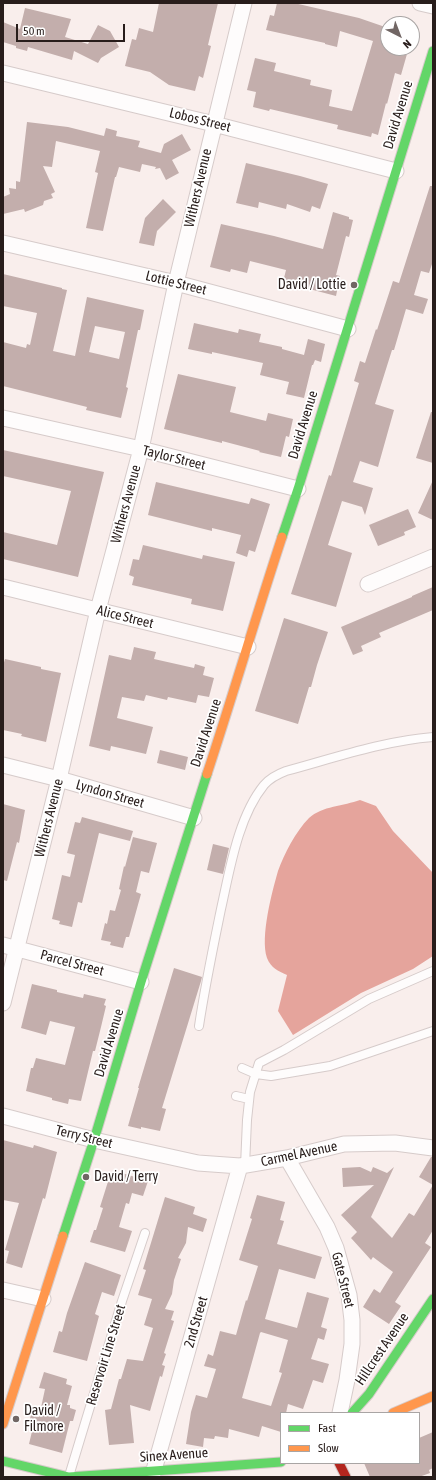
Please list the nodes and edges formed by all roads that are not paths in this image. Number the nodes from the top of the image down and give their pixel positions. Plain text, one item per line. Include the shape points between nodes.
1 (244, 3) edge
2 (420, 3) edge
3 (433, 6) edge
4 (433, 51) edge
5 (3, 73) edge
6 (214, 124) junction
7 (396, 171) junction
8 (3, 243) edge
9 (176, 283) junction
10 (348, 329) junction
11 (3, 418) edge
12 (141, 449) junction
13 (298, 489) junction
14 (433, 557) edge
15 (368, 584) dead end
16 (3, 587) edge
17 (98, 610) junction
18 (248, 647) junction
19 (433, 737) edge
20 (3, 765) edge
21 (59, 779) junction
22 (194, 818) junction
23 (10, 947) edge
24 (433, 971) edge
25 (141, 982) junction
26 (3, 1003) edge
27 (199, 1026) dead end
28 (433, 1031) edge
29 (242, 1068) dead end
30 (256, 1074) junction
31 (236, 1096) dead end
32 (249, 1099) junction
33 (3, 1116) edge
34 (94, 1140) junction
35 (433, 1148) edge
36 (166, 1157) joint
37 (287, 1158) junction
38 (243, 1166) junction
39 (145, 1233) dead end
40 (3, 1290) edge
41 (433, 1298) edge
42 (43, 1299) junction
43 (433, 1396) edge
44 (340, 1412) edge
45 (353, 1412) edge
46 (395, 1412) edge
47 (3, 1424) edge
48 (3, 1462) edge
49 (280, 1463) edge
50 (281, 1464) edge
51 (340, 1464) edge
52 (153, 1473) edge
53 (278, 1473) dead end
54 (68, 1477) edge
55 (346, 1477) edge

1 - 6 street, Withers Avenue
2 - 3 street
4 - 7 main road, David Avenue
5 - 6 street, Lobos Street
6 - 7 street, Lobos Street
6 - 9 street, Withers Avenue
7 - 10 main road, David Avenue
8 - 9 street, Lottie Street
9 - 10 street, Lottie Street
9 - 12 street, Withers Avenue
10 - 13 main road, David Avenue
11 - 12 street, Taylor Street
12 - 13 street, Taylor Street
12 - 17 street, Withers Avenue
13 - 18 main road, David Avenue
14 - 15 street
16 - 17 street, Alice Street
17 - 18 street, Alice Street
17 - 21 street, Withers Avenue
18 - 22 main road, David Avenue
19 - 27 lane via 365,750 286,771 274,776 265,784 242,826 226,886
20 - 21 street, Lyndon Street
21 - 22 street, Lyndon Street
21 - 23 street, Withers Avenue
22 - 25 main road, David Avenue
23 - 25 street, Parcel Street
23 - 26 street, Withers Avenue
24 - 30 lane via 370,999 259,1063
25 - 34 main road, David Avenue
28 - 30 lane via 330,1066 271,1076
29 - 30 lane
30 - 32 lane
31 - 32 lane
32 - 38 lane
33 - 34 street, Terry Street
34 - 36 street, Terry Street
34 - 42 main road, David Avenue
35 - 37 street, Carmel Avenue via 396,1143 344,1144
36 - 38 street, Carmel Avenue via 198,1163
37 - 38 street, Carmel Avenue
37 - 44 street, Gate Street via 327,1227 336,1248 349,1295 352,1344
38 - 52 street, 2nd Street
39 - 54 lane, Reservoir Line Street
40 - 42 street
41 - 45 main road, Hillcrest Avenue via 369,1394
42 - 47 main road, David Avenue
43 - 46 main road
48 - 54 main road, Sinex Avenue
49 - 52 main road, Sinex Avenue
50 - 53 main road
51 - 55 main road
52 - 54 main road, Sinex Avenue

